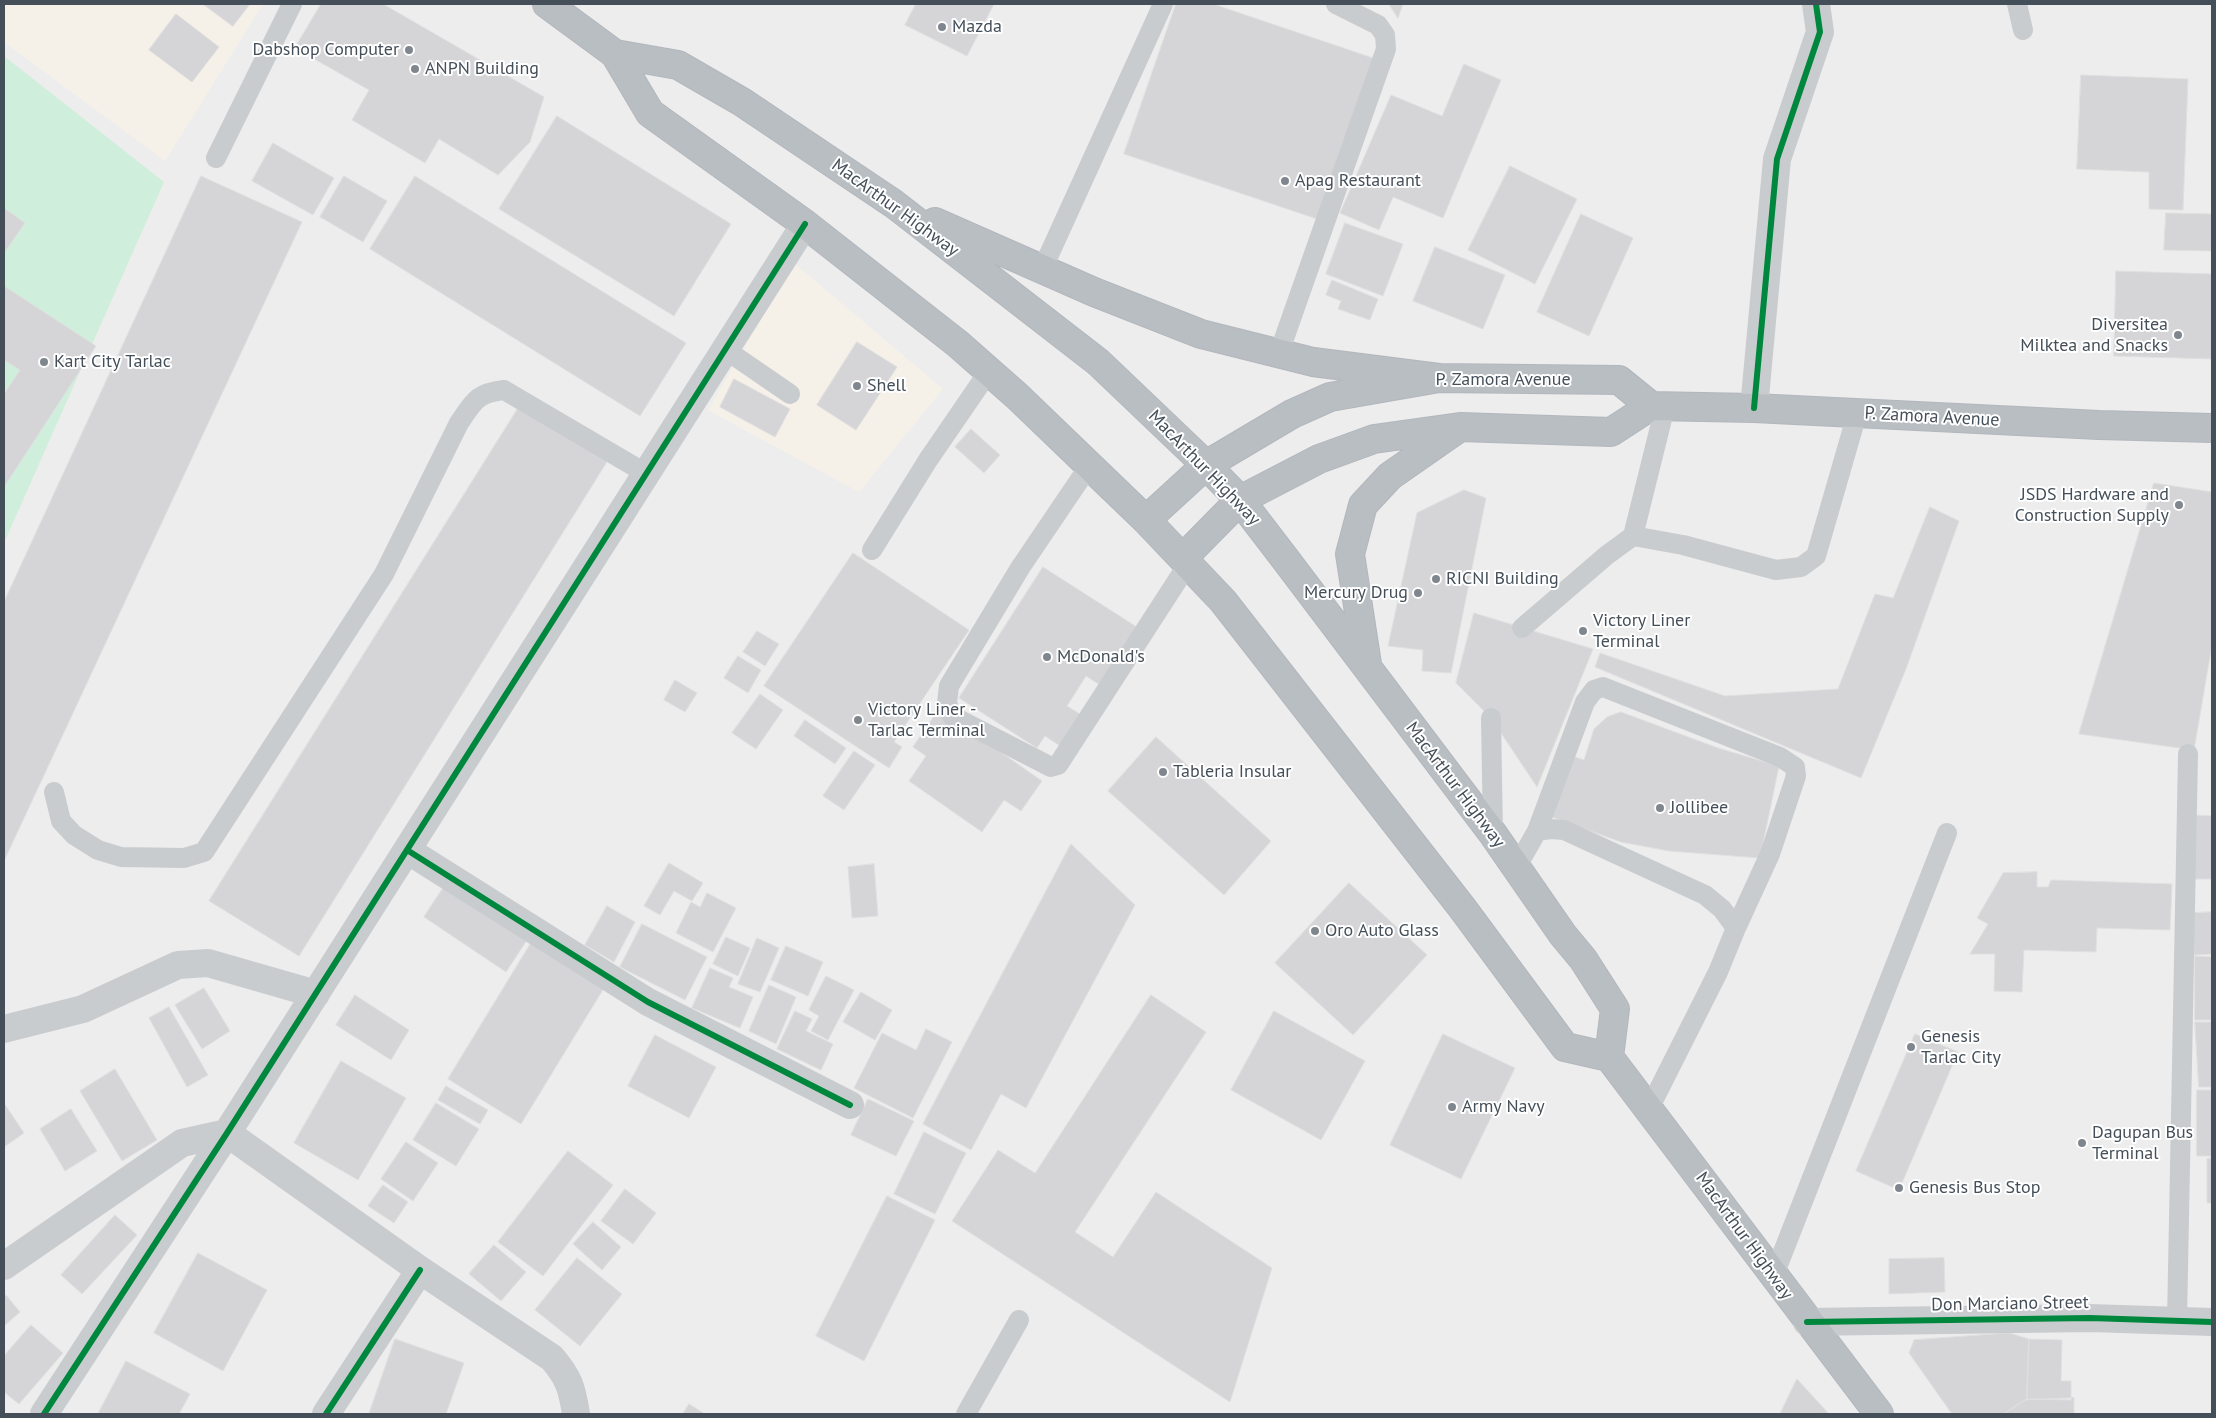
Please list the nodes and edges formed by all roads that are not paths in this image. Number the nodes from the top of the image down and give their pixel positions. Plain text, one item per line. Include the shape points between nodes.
1 (292, 4) edge
2 (547, 4) edge
3 (1163, 4) edge
4 (1336, 4) edge
5 (1816, 4) edge
6 (2017, 4) edge
7 (2023, 30) dead end
8 (615, 54) junction
9 (216, 158) dead end
10 (894, 204) junction
11 (805, 224) junction
12 (1042, 270) junction
13 (726, 350) junction
14 (1279, 353) junction
15 (989, 371) junction
16 (1439, 378) junction
17 (790, 394) dead end
18 (1658, 406) junction
19 (1754, 408) junction
20 (1856, 414) junction
21 (1460, 427) junction
22 (2212, 428) edge
23 (1206, 465) junction
24 (1089, 466) junction
25 (647, 474) junction
26 (1240, 500) junction
27 (1146, 520) junction
28 (1634, 536) junction
29 (872, 550) dead end
30 (1185, 561) junction
31 (1522, 628) dead end
32 (1368, 668) junction
33 (1491, 718) dead end
34 (2188, 754) dead end
35 (54, 792) dead end
36 (1537, 831) junction
37 (1947, 833) dead end
38 (1493, 834) junction
39 (407, 850) junction
40 (1516, 868) junction
41 (1736, 928) junction
42 (316, 994) junction
43 (4, 1029) edge
44 (1609, 1057) junction
45 (850, 1105) dead end
46 (1649, 1110) junction
47 (227, 1133) junction
48 (4, 1266) edge
49 (420, 1270) junction
50 (1774, 1275) junction
51 (1019, 1320) dead end
52 (2177, 1321) junction
53 (1807, 1322) junction
54 (2212, 1322) edge
55 (44, 1414) edge
56 (326, 1414) edge
57 (576, 1414) edge
58 (966, 1414) edge
59 (1879, 1414) edge

1 - 9 lane
2 - 8 highway, MacArthur Highway
3 - 12 lane
4 - 14 lane via 1378,25 1385,34 1386,48
5 - 19 street via 1820,32 1777,158
6 - 7 lane
8 - 10 highway, MacArthur Highway via 678,65 742,102
8 - 11 highway, MacArthur Highway via 650,113
10 - 12 highway
10 - 23 highway, MacArthur Highway via 1098,362
11 - 13 street
11 - 15 highway, MacArthur Highway
12 - 14 highway via 1201,334
13 - 17 lane
13 - 25 street
14 - 16 highway via 1313,362
15 - 24 highway, MacArthur Highway
15 - 29 lane
16 - 18 highway, P. Zamora Avenue via 1619,380
16 - 23 highway, P. Zamora Avenue via 1330,397 1292,414
18 - 19 highway, P. Zamora Avenue
18 - 21 highway via 1611,432
18 - 28 lane
19 - 20 highway, P. Zamora Avenue
20 - 22 highway, P. Zamora Avenue
20 - 28 lane via 1816,556 1801,567 1776,570
21 - 26 highway via 1374,439 1319,458
21 - 32 highway via 1390,476 1363,505 1350,554
23 - 26 highway, MacArthur Highway
23 - 27 highway, P. Zamora Avenue
24 - 27 highway, MacArthur Highway
24 - 30 lane via 1020,568 949,686 947,703 952,716 1051,767 1058,766
25 - 35 lane via 504,390 487,392 474,402 459,423 384,574 204,852 184,858 121,857 98,850 74,835 61,821
25 - 39 street
26 - 30 highway
26 - 32 highway, MacArthur Highway
27 - 30 highway, MacArthur Highway
28 - 31 lane via 1606,555
30 - 44 highway, MacArthur Highway via 1217,594 1319,724 1565,1047
32 - 38 highway, MacArthur Highway
33 - 38 lane
34 - 52 lane
36 - 40 lane
36 - 41 lane via 1564,830 1705,896 1722,909
36 - 41 lane via 1585,702 1594,690 1603,687 1780,757 1795,766 1796,776 1770,854
37 - 50 lane
38 - 40 highway, MacArthur Highway
39 - 42 street
39 - 45 street via 648,1002
40 - 44 highway, MacArthur Highway via 1583,959 1615,1009
41 - 46 lane via 1718,972
42 - 43 street via 208,963 178,965 83,1009
42 - 47 street
44 - 46 highway, MacArthur Highway
46 - 50 highway, MacArthur Highway
47 - 48 street via 182,1143
47 - 49 street
47 - 55 street
49 - 56 street
49 - 57 street via 552,1358 566,1374
50 - 53 highway, MacArthur Highway
51 - 58 lane
52 - 53 street, Don Marciano Street via 2090,1318
52 - 54 street, Don Marciano Street
53 - 59 highway, MacArthur Highway

